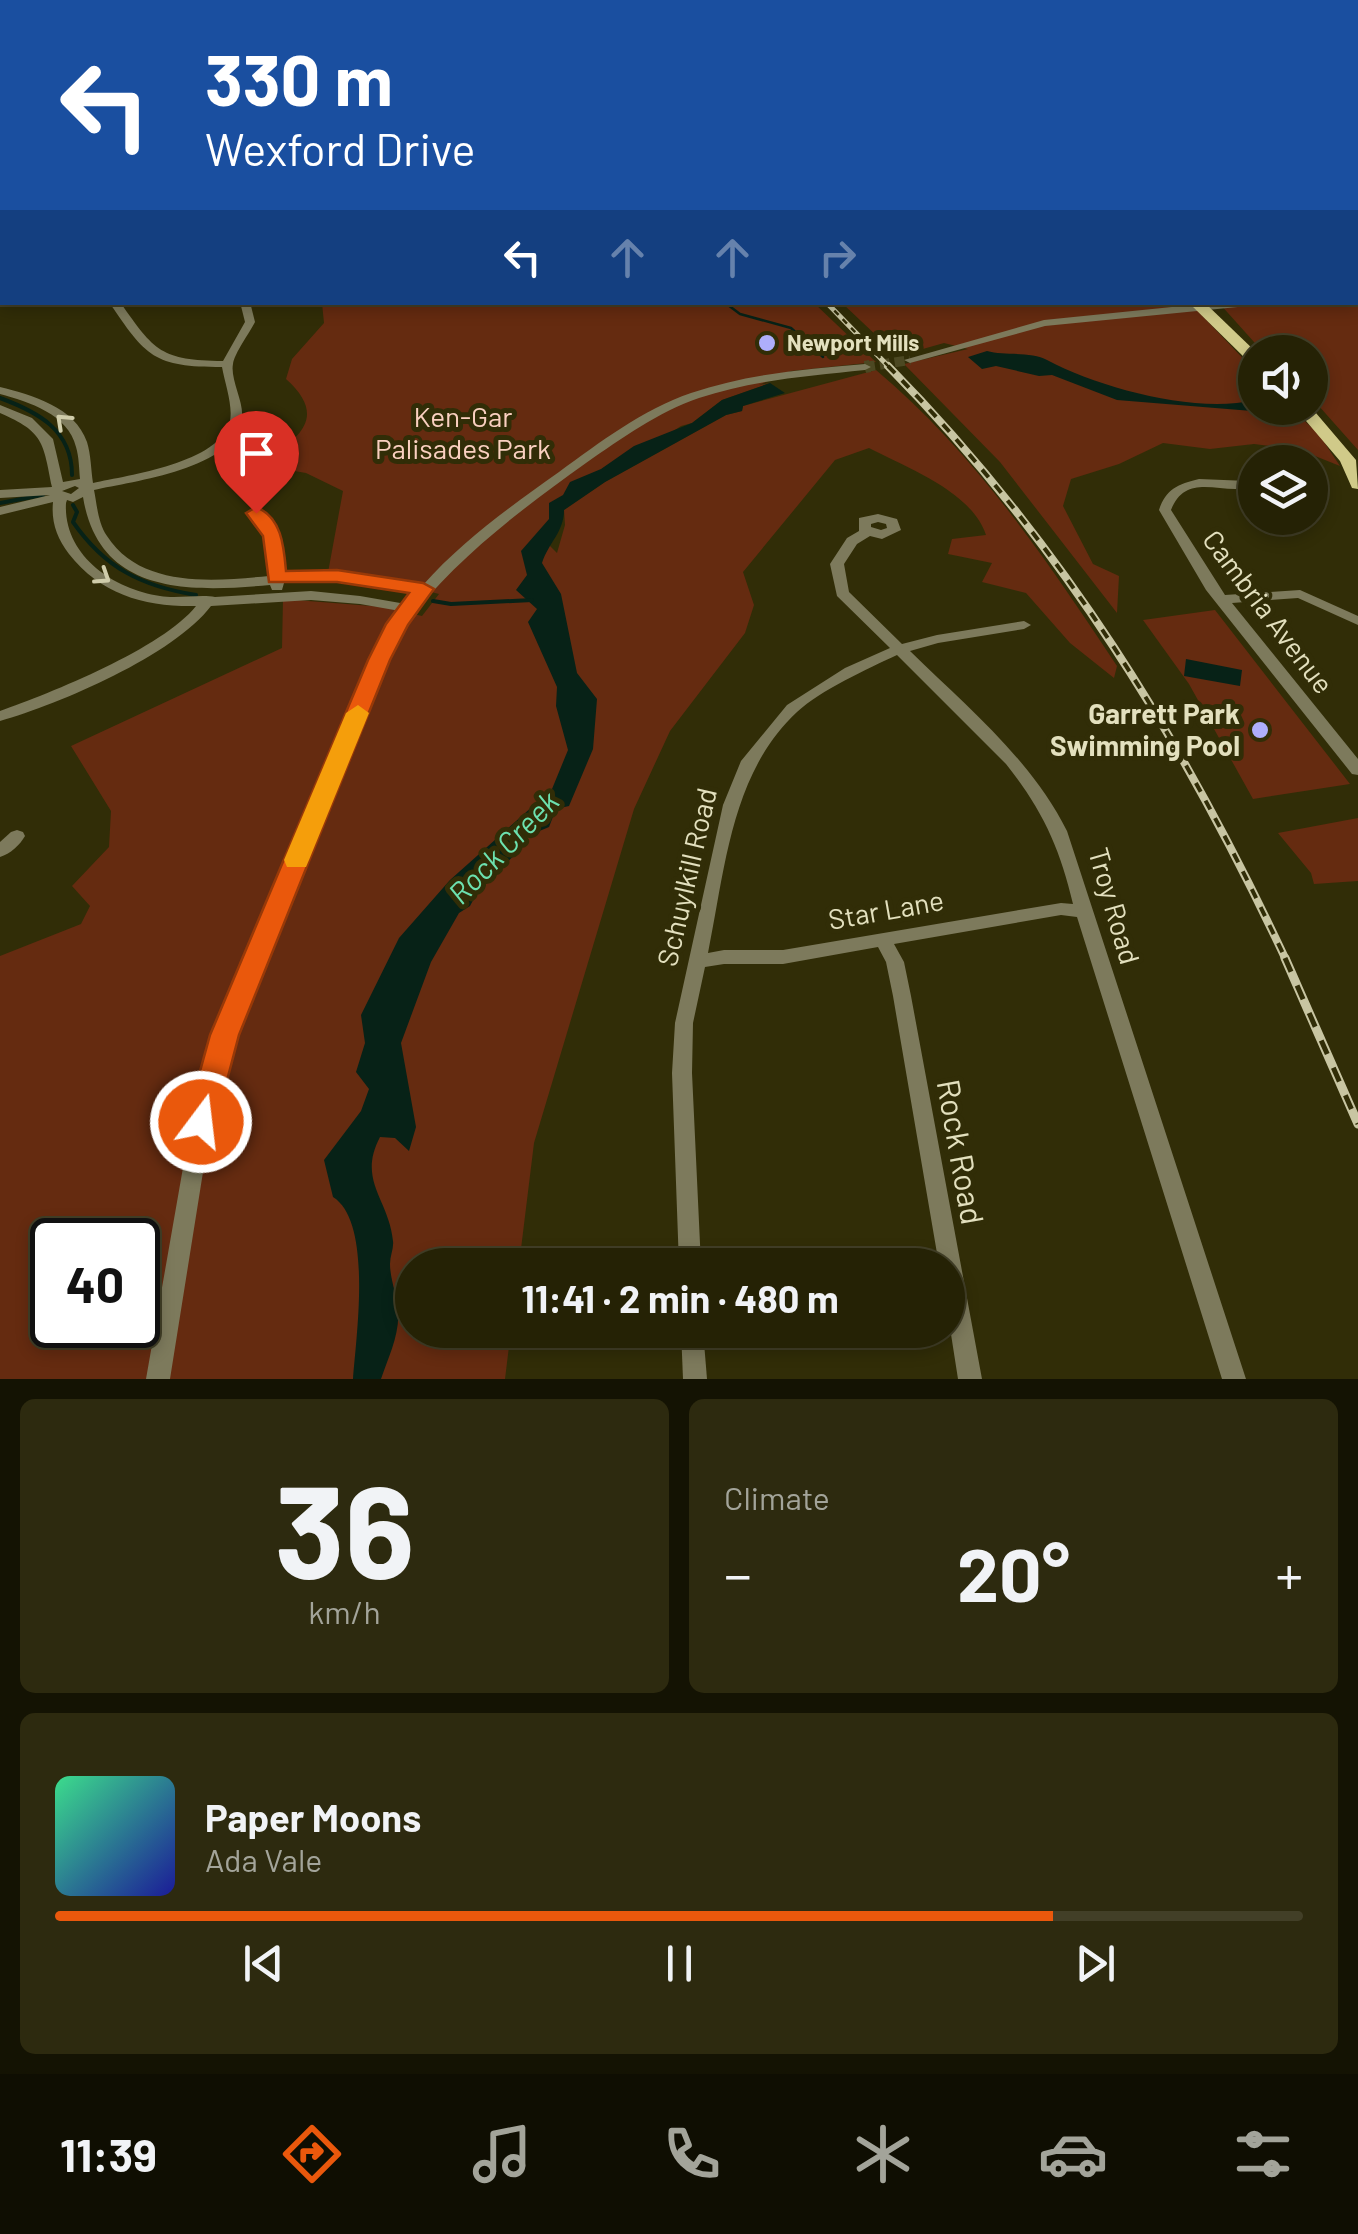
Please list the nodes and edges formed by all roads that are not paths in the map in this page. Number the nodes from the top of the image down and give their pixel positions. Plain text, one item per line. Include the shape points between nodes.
1 (116, 305) edge
2 (246, 305) edge
3 (1197, 305) edge
4 (1238, 344) edge
5 (910, 360) tunnel mouth
6 (227, 364) junction
7 (864, 367) tunnel mouth
8 (0, 390) edge
9 (0, 409) edge
10 (1318, 425) edge
11 (1358, 484) edge
12 (1238, 485) edge
13 (88, 488) junction
14 (58, 493) junction
15 (0, 494) edge
16 (0, 511) edge
17 (256, 513) dead end
18 (867, 532) dead end
19 (276, 578) junction
20 (214, 586) junction
21 (423, 589) junction
22 (277, 596) junction
23 (1221, 600) junction
24 (206, 605) junction
25 (408, 609) junction
26 (1358, 620) edge
27 (1024, 625) dead end
28 (897, 650) junction
29 (3, 710) edge
30 (1358, 770) edge
31 (17, 836) dead end
32 (0, 851) edge
33 (1084, 912) junction
34 (882, 938) junction
35 (698, 962) junction
36 (689, 1248) edge
37 (693, 1348) edge
38 (158, 1379) edge
39 (694, 1379) edge
40 (970, 1379) edge
41 (1234, 1379) edge

1 - 6 street via 157,357
2 - 6 street via 250,322
3 - 4 main road
3 - 5 street via 1044,323
6 - 13 street via 237,416 220,446 180,466
7 - 21 street via 738,383 655,412 513,510
13 -> 8 street via 81,441 65,420
9 - 14 street via 28,421 48,442
10 - 11 main road via 1348,460
12 - 23 street, Cambria Avenue via 1196,484 1166,503
13 - 14 street via 70,483
13 - 20 street via 104,543 134,567 166,580
14 - 15 street
14 - 16 street
14 -> 24 street via 63,535 92,571 128,593
17 - 19 street via 272,535
18 - 28 street, Troy Road via 843,552 838,580 852,606
19 - 20 street
19 - 21 street via 337,576
19 - 22 street
20 - 24 street
21 - 25 street
22 - 24 street
22 - 25 street via 344,597
23 - 26 street via 1300,594
23 - 30 street, Cambria Avenue
24 - 29 street via 91,679
25 - 38 street via 379,660 224,1035 201,1122
27 - 28 street, Schuylkill Road
28 - 33 street, Troy Road via 1035,787 1066,841
28 - 35 street, Schuylkill Road via 792,708 749,761 732,805
31 - 32 street
33 - 34 street, Star Lane via 1061,908
33 - 41 street, Troy Road
34 - 35 street, Star Lane via 782,957
34 - 40 street, Rock Road via 902,996
35 - 36 street, Schuylkill Road via 684,1023 682,1073
37 - 39 street

